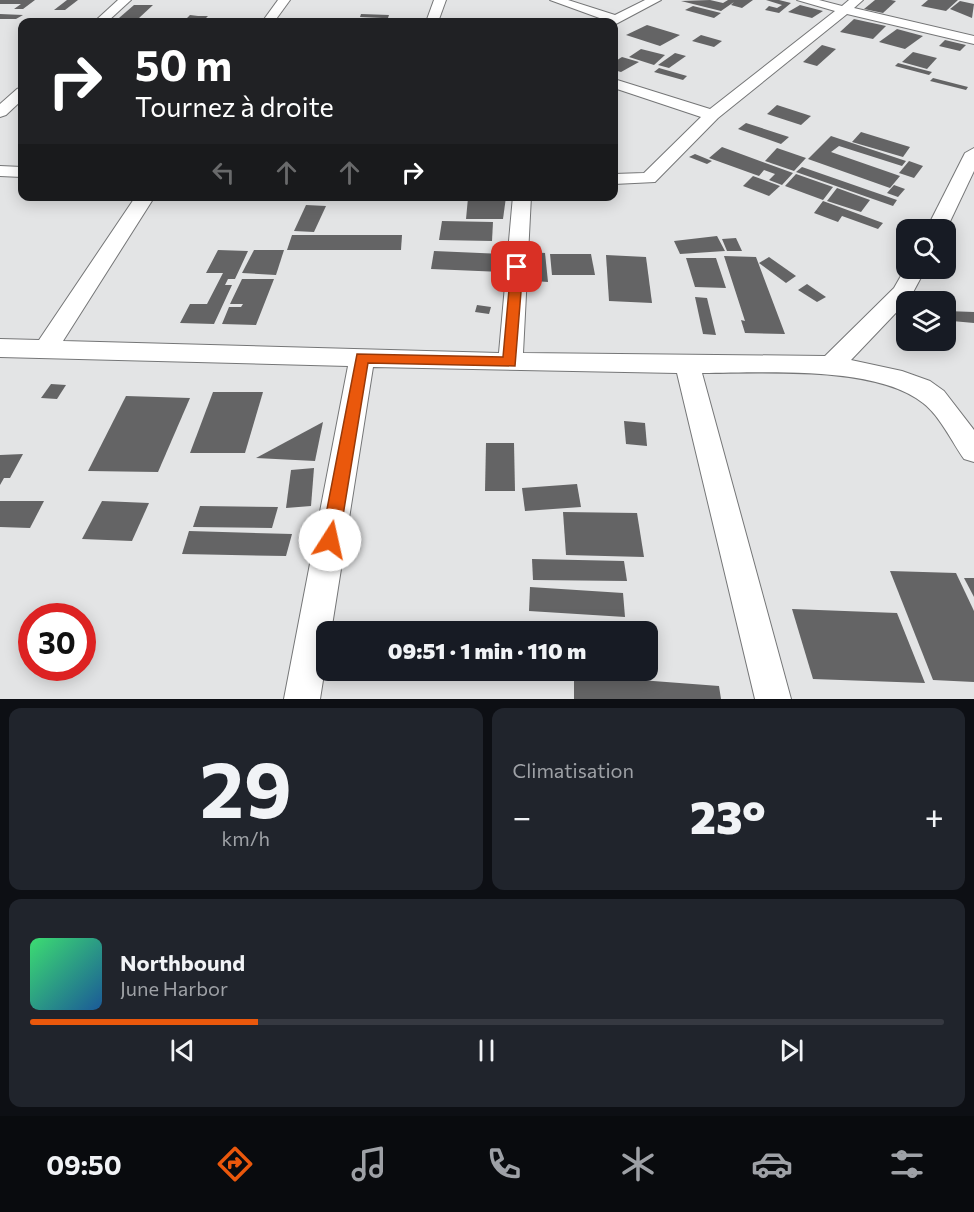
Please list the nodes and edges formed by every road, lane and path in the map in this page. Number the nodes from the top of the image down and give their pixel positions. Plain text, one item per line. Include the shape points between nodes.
1 (124, 0) edge
2 (284, 0) edge
3 (440, 0) edge
4 (556, 0) edge
5 (655, 0) edge
6 (803, 0) edge
7 (851, 5) edge
8 (104, 18) edge
9 (271, 18) edge
10 (433, 18) edge
11 (605, 18) edge
12 (618, 18) edge
13 (974, 40) edge
14 (618, 84) edge
15 (18, 96) edge
16 (0, 112) edge
17 (712, 115) junction
18 (971, 163) edge
19 (0, 171) edge
20 (18, 172) edge
21 (618, 179) edge
22 (143, 201) edge
23 (522, 201) edge
24 (942, 219) edge
25 (910, 279) edge
26 (0, 348) edge
27 (46, 348) junction
28 (362, 358) junction
29 (510, 362) junction
30 (687, 363) junction
31 (831, 365) junction
32 (974, 451) edge
33 (302, 699) edge
34 (772, 699) edge

1 - 8 street
2 - 9 street
3 - 10 street
4 - 11 street
5 - 12 street
6 - 7 street
7 - 13 street
7 - 17 street
14 - 17 street
15 - 16 street
17 - 21 street via 649,178
18 - 24 street
19 - 20 street
22 - 27 street
23 - 29 street
25 - 31 street via 902,293
26 - 27 street
27 - 28 street
28 - 29 street
28 - 33 street
29 - 30 street
30 - 31 street
30 - 34 street
31 - 32 street via 921,388 935,398

